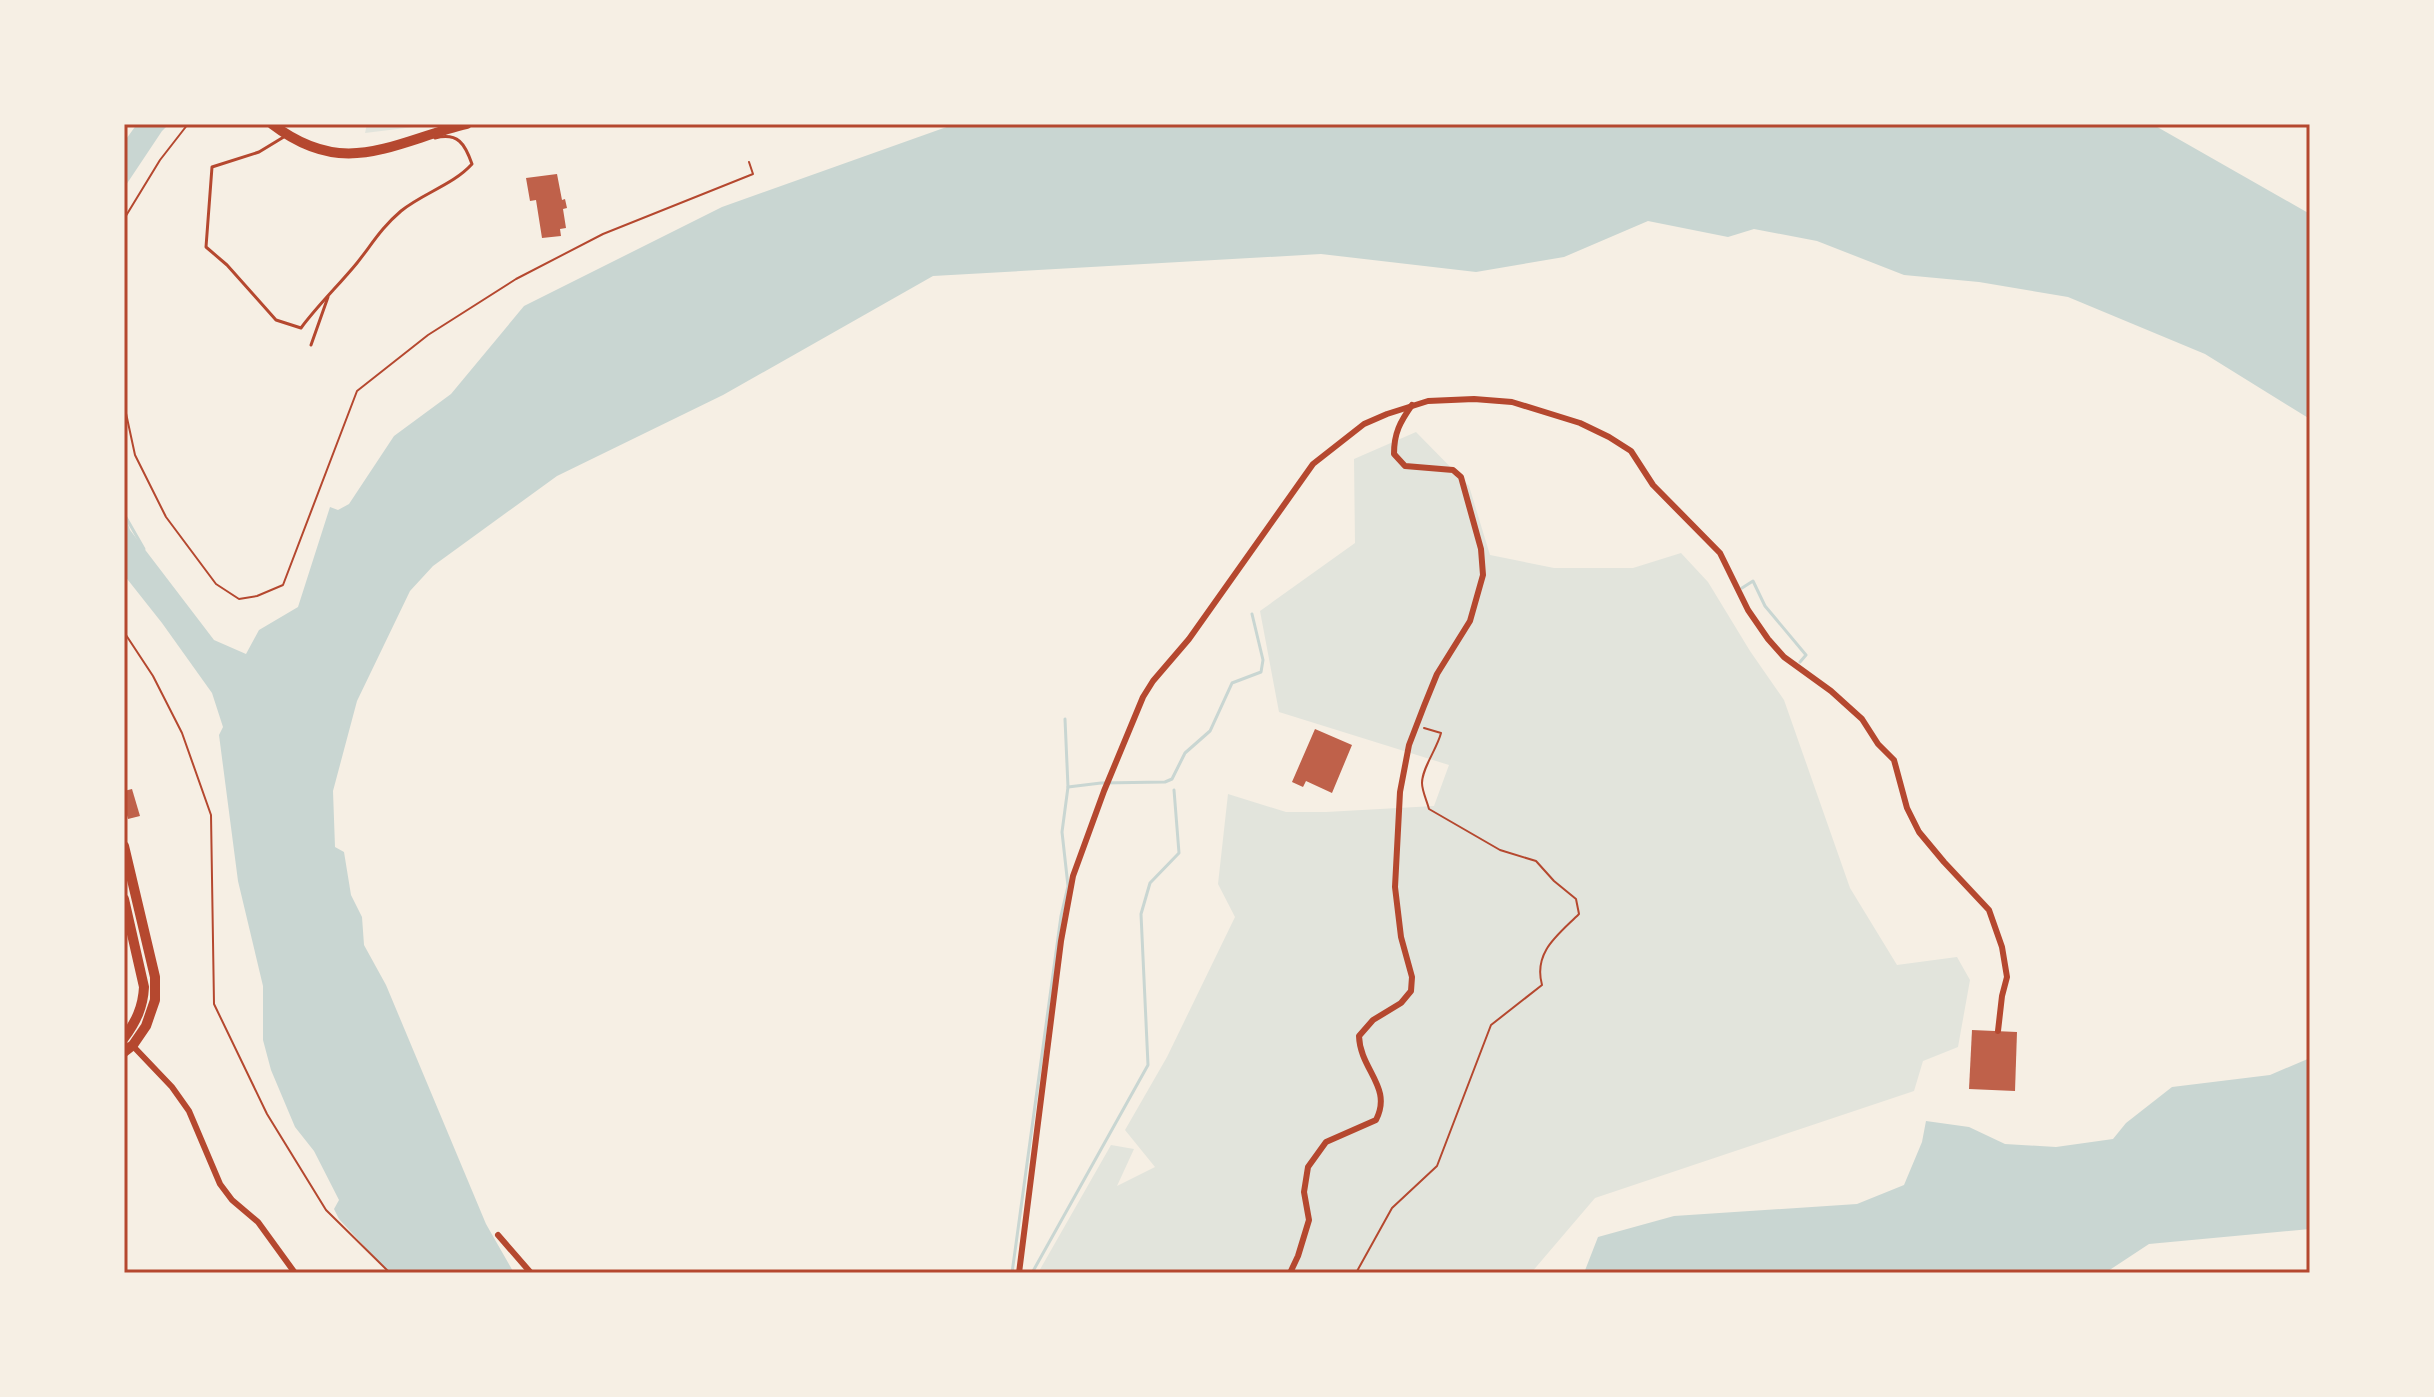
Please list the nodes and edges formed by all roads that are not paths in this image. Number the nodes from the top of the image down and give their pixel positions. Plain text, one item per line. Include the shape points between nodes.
1 (272, 124) edge
2 (467, 124) edge
3 (287, 135) junction
4 (392, 148) junction
5 (330, 293) junction
6 (311, 345) dead end
7 (1412, 405) junction
8 (124, 846) edge
9 (124, 899) edge
10 (1998, 1031) dead end
11 (126, 1044) edge
12 (498, 1235) dead end
13 (295, 1273) edge
14 (531, 1273) edge
15 (1019, 1273) edge
16 (1290, 1273) edge

1 - 3 main road
2 - 4 main road
3 - 4 main road via 343,154
3 - 5 lane via 259,152 212,167 206,247 276,320 301,328
4 - 5 lane via 444,136 458,138 472,164 382,228
5 - 6 lane
7 - 10 street via 1474,399 1512,402 1580,423 1631,451 1653,485 1720,553 1768,639 1862,719 1894,760 1919,832 1989,910 2007,977
7 - 15 street via 1364,424 1313,464 1143,697 1073,876
7 - 16 street via 1394,437 1394,454 1405,466 1453,470 1461,477 1483,575 1470,621 1437,674 1409,745 1400,792 1395,887 1411,991 1359,1036 1382,1109 1376,1120 1326,1142 1308,1167 1304,1192 1309,1220
8 - 11 main road via 155,977 155,1000 146,1026
9 - 11 main road via 144,987
11 - 13 street via 172,1087 189,1111 220,1184 258,1222
12 - 14 street

